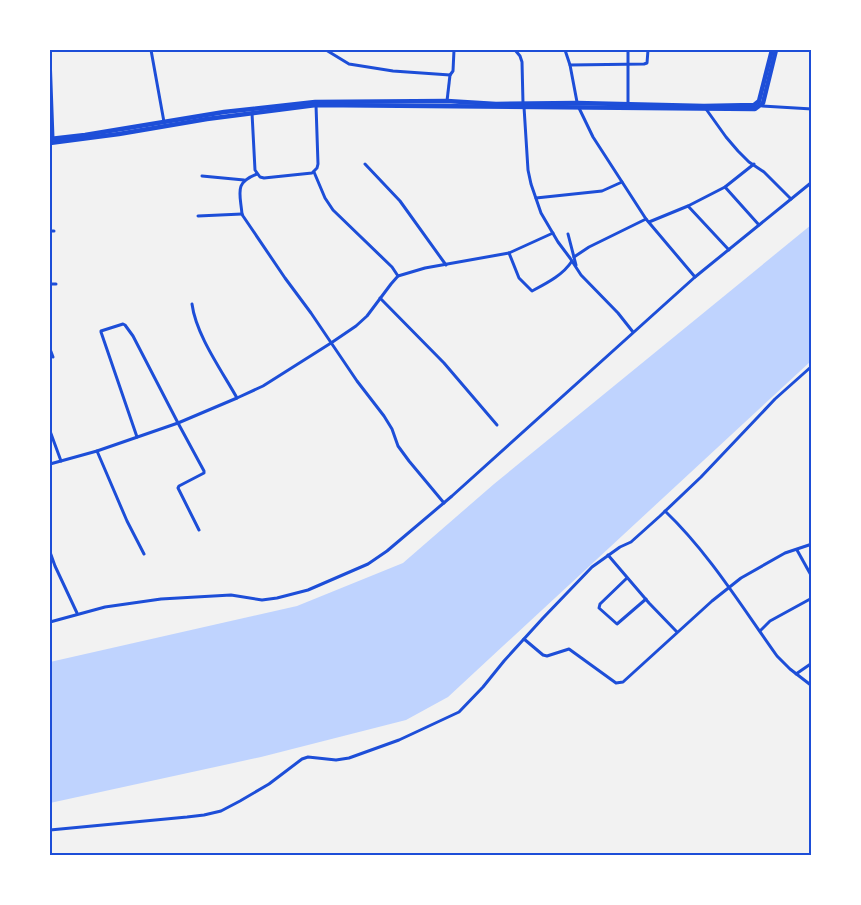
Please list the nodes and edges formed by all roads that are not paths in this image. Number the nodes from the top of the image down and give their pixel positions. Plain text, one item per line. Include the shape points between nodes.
1 (152, 50) edge
2 (326, 50) edge
3 (454, 50) edge
4 (515, 50) edge
5 (565, 50) edge
6 (628, 50) edge
7 (648, 50) edge
8 (774, 50) edge
9 (50, 56) edge
10 (570, 65) junction
11 (628, 65) junction
12 (450, 75) junction
13 (447, 101) junction
14 (628, 104) junction
15 (316, 105) junction
16 (524, 105) junction
17 (578, 105) junction
18 (762, 106) junction
19 (705, 107) junction
20 (812, 109) edge
21 (252, 111) junction
22 (164, 122) junction
23 (51, 140) edge
24 (365, 164) dead end
25 (754, 164) junction
26 (314, 172) junction
27 (257, 174) junction
28 (202, 177) dead end
29 (244, 180) junction
30 (622, 182) junction
31 (812, 182) edge
32 (725, 187) junction
33 (536, 198) junction
34 (790, 199) junction
35 (688, 206) junction
36 (242, 214) junction
37 (198, 216) dead end
38 (647, 220) junction
39 (759, 225) junction
40 (553, 233) junction
41 (568, 234) dead end
42 (729, 250) junction
43 (509, 253) junction
44 (573, 258) junction
45 (446, 265) junction
46 (398, 276) junction
47 (695, 277) junction
48 (50, 284) edge
49 (56, 284) dead end
50 (380, 298) junction
51 (192, 304) dead end
52 (634, 332) junction
53 (331, 343) junction
54 (50, 348) edge
55 (53, 357) dead end
56 (812, 366) edge
57 (237, 398) junction
58 (178, 423) junction
59 (497, 425) dead end
60 (50, 431) edge
61 (137, 438) junction
62 (97, 451) junction
63 (62, 461) junction
64 (50, 464) edge
65 (444, 503) junction
66 (665, 511) junction
67 (199, 530) dead end
68 (812, 544) edge
69 (797, 550) junction
70 (50, 552) edge
71 (144, 554) dead end
72 (608, 555) junction
73 (55, 566) junction
74 (50, 568) edge
75 (812, 577) edge
76 (627, 578) junction
77 (728, 588) junction
78 (812, 598) edge
79 (646, 599) junction
80 (78, 614) junction
81 (50, 622) edge
82 (677, 632) junction
83 (760, 632) junction
84 (524, 639) junction
85 (812, 663) edge
86 (796, 674) junction
87 (812, 686) edge
88 (50, 830) edge

1 - 22 street
2 - 12 street via 349,64
3 - 12 street
4 - 16 street via 522,62
5 - 10 street
6 - 11 street
7 - 11 street via 647,63
8 - 18 main road
8 - 19 main road via 757,104
9 - 23 street
10 - 11 street
10 - 17 street
11 - 14 street
12 - 13 street
13 - 16 main road
13 - 21 main road via 315,102
14 - 17 main road
14 - 19 main road
15 - 16 main road
15 - 21 main road
15 - 26 street via 318,164
16 - 17 main road
16 - 33 street via 528,170
17 - 19 main road
17 - 30 street via 592,137
18 - 19 main road
18 - 20 street
19 - 25 street via 726,137
21 - 22 main road
21 - 23 main road via 86,139
21 - 27 street
22 - 23 main road
24 - 45 street via 400,201
25 - 32 street
25 - 34 street
26 - 27 street via 264,178
26 - 46 street via 333,210
27 - 29 street
28 - 29 street
29 - 36 street via 240,191
30 - 33 street via 602,191
30 - 38 street
31 - 34 street
32 - 35 street
32 - 39 street
33 - 40 street
34 - 39 street
35 - 38 street
35 - 42 street
36 - 37 street
36 - 53 street
38 - 44 street
38 - 47 street
39 - 42 street
40 - 43 street
40 - 44 street
41 - 44 street
42 - 47 street
43 - 44 street via 519,278 532,291 561,274
43 - 45 street
44 - 52 street via 587,282
45 - 46 street
46 - 50 street
47 - 52 street
48 - 49 street
50 - 53 street via 367,316
50 - 59 street via 444,363
51 - 57 street via 203,337
52 - 65 street
53 - 57 street
53 - 65 street via 392,429 398,446
54 - 55 street
56 - 66 street
57 - 58 street
58 - 61 street
58 - 61 street via 130,331 124,324 101,331
58 - 67 street via 204,471 178,488
60 - 63 street
61 - 62 street
62 - 63 street
62 - 71 street
63 - 64 street
65 - 80 street via 368,564 296,594 262,600 231,595 161,599
66 - 72 street via 631,542
66 - 77 street
68 - 69 street
69 - 75 street
69 - 77 street via 785,553
70 - 73 street
72 - 76 street
72 - 84 street
73 - 74 street
73 - 80 street
76 - 79 street
76 - 79 street via 599,608 616,624
77 - 82 street
77 - 83 street
78 - 83 street via 770,621
79 - 82 street
80 - 81 street
82 - 84 street via 632,675 616,683 569,649 543,656
83 - 86 street
84 - 88 street via 459,712 399,740 342,760 302,759 269,784 221,811
85 - 86 street
86 - 87 street

